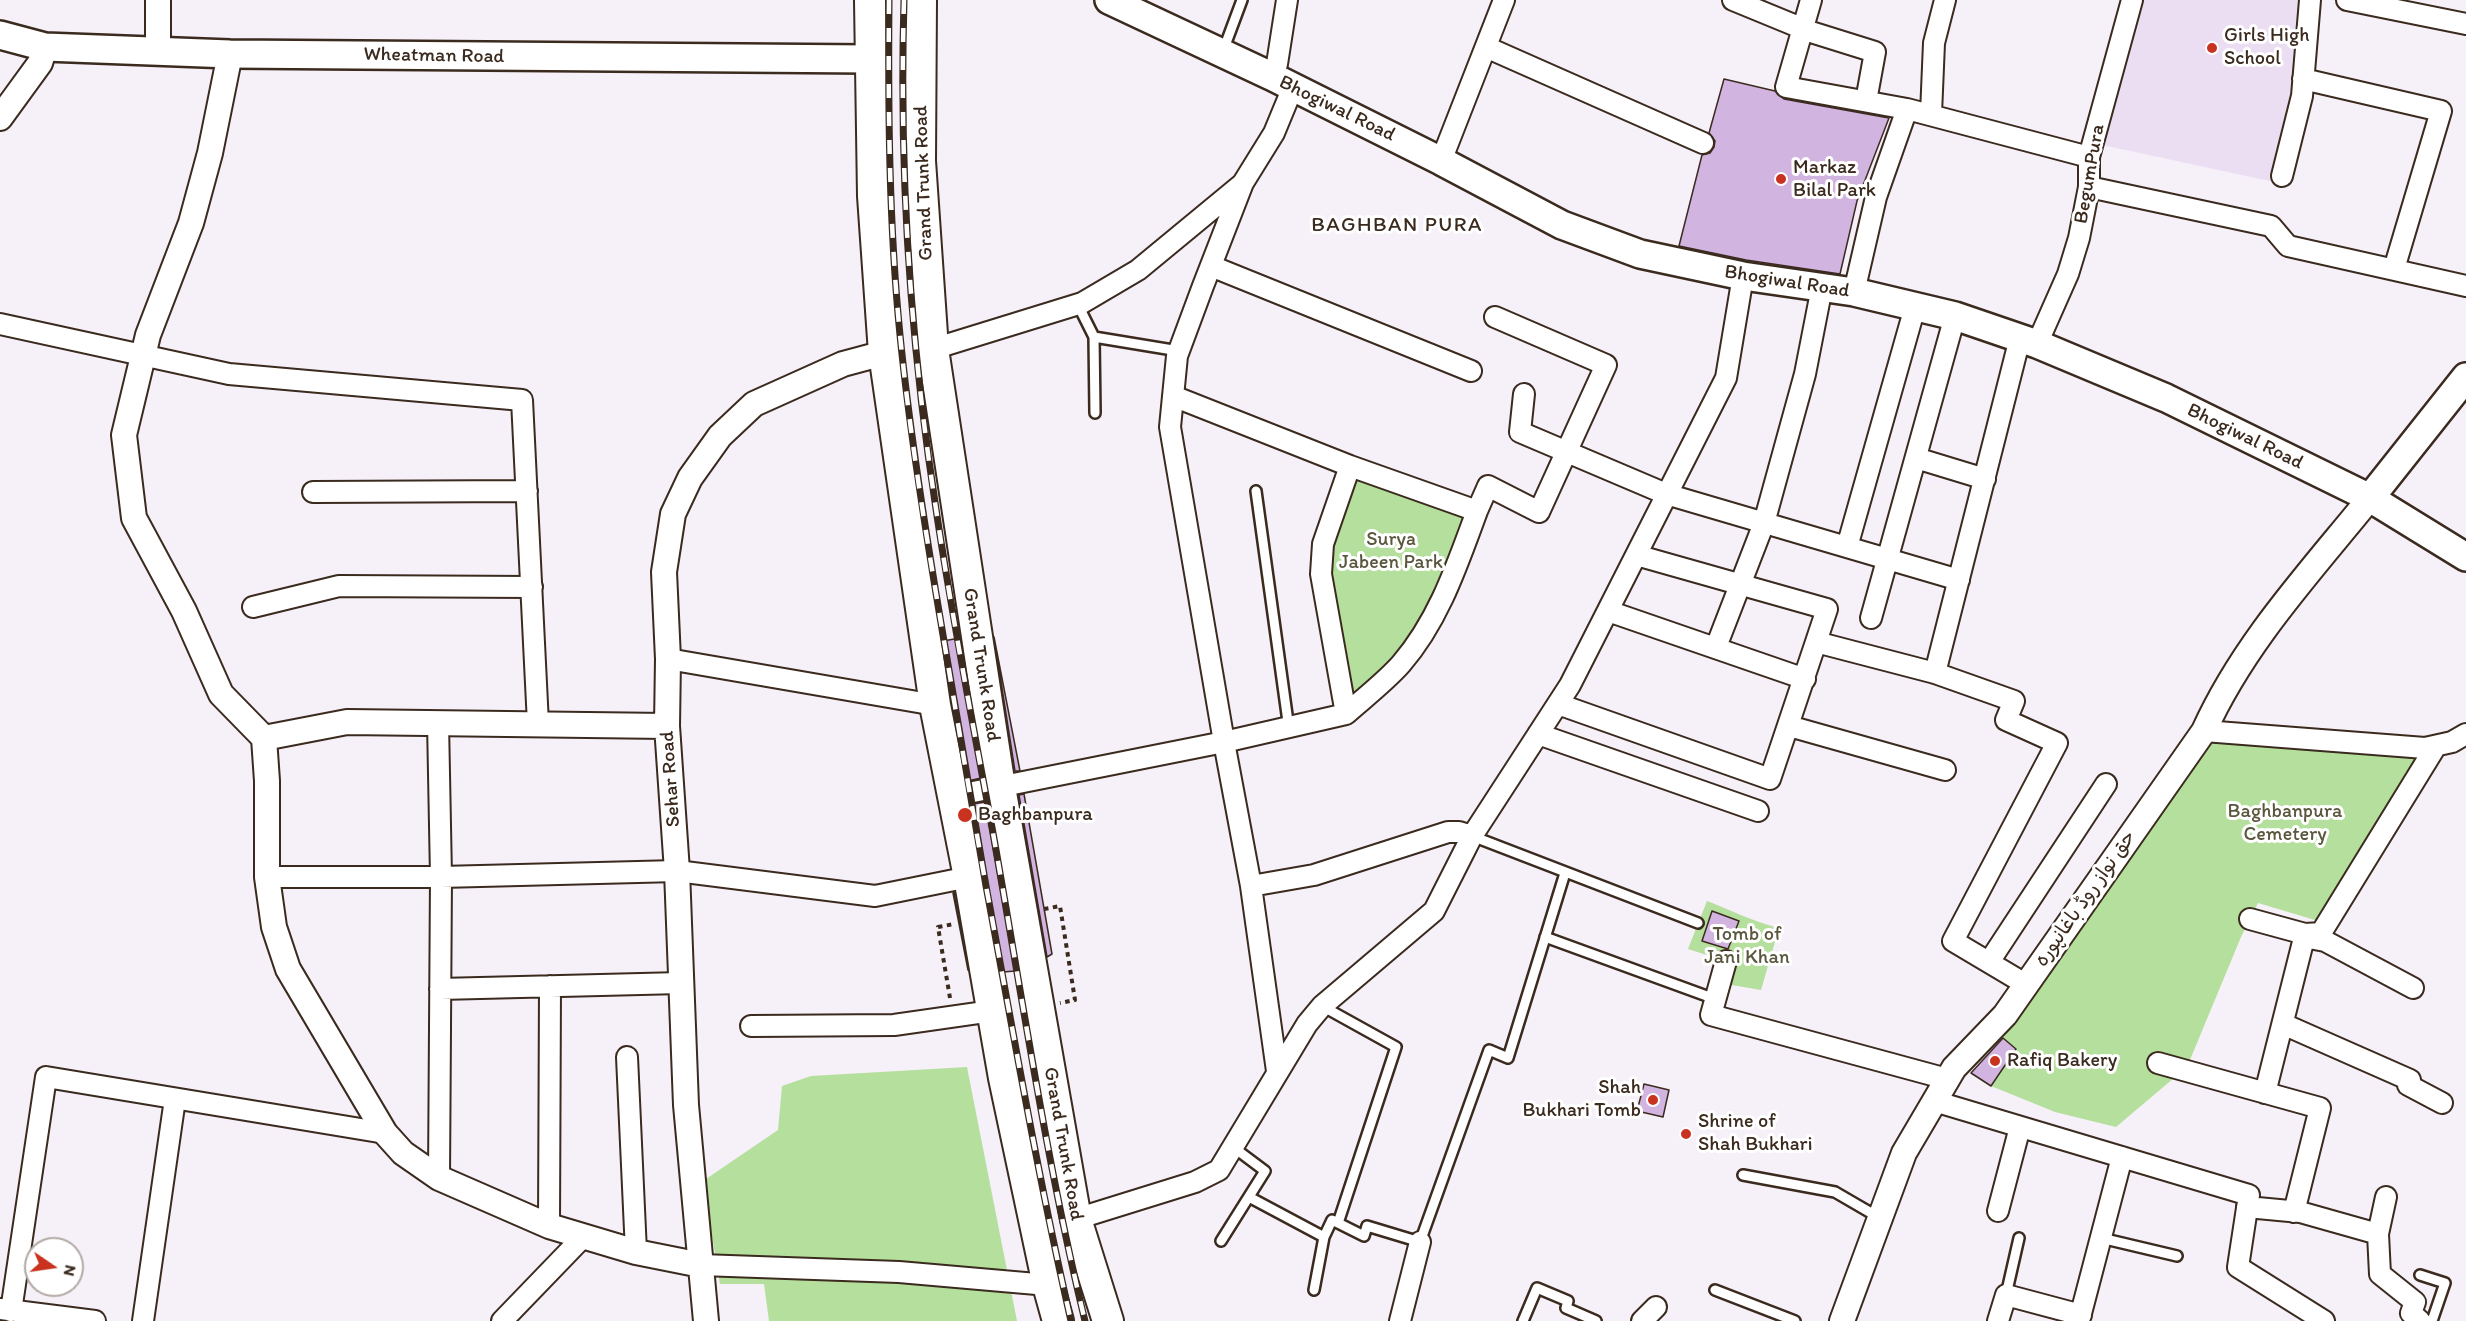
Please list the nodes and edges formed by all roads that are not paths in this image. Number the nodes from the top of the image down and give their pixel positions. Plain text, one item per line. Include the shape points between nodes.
1 (158, 0) edge
2 (870, 0) edge
3 (921, 0) edge
4 (1109, 0) edge
5 (1242, 0) edge
6 (1287, 0) edge
7 (1504, 0) edge
8 (1733, 0) edge
9 (1811, 0) edge
10 (1946, 0) edge
11 (2132, 0) edge
12 (2310, 0) edge
13 (2347, 0) edge
14 (2466, 24) edge
15 (1802, 29) junction
16 (0, 35) edge
17 (45, 47) junction
18 (1486, 47) junction
19 (158, 51) junction
20 (230, 54) junction
21 (1222, 55) junction
22 (870, 58) junction
23 (2303, 79) junction
24 (1282, 82) junction
25 (1866, 101) junction
26 (1907, 109) junction
27 (1931, 114) junction
28 (0, 118) edge
29 (1703, 143) dead end
30 (2089, 157) junction
31 (1441, 160) junction
32 (2282, 176) dead end
33 (1243, 183) junction
34 (2089, 187) junction
35 (1211, 266) junction
36 (2394, 268) junction
37 (1743, 276) junction
38 (2466, 286) edge
39 (1822, 287) junction
40 (1854, 292) junction
41 (1078, 305) junction
42 (1915, 307) junction
43 (1955, 316) junction
44 (1495, 317) dead end
45 (0, 324) edge
46 (1094, 337) junction
47 (2029, 341) junction
48 (933, 349) junction
49 (1179, 351) junction
50 (884, 353) junction
51 (143, 356) junction
52 (1471, 371) dead end
53 (2466, 377) edge
54 (1524, 394) dead end
55 (1173, 396) junction
56 (1095, 413) dead end
57 (1567, 452) junction
58 (1916, 458) junction
59 (1350, 466) junction
60 (1985, 479) junction
61 (527, 491) junction
62 (1256, 491) dead end
63 (313, 492) dead end
64 (1666, 494) junction
65 (2370, 498) junction
66 (1477, 512) junction
67 (1764, 523) junction
68 (1847, 547) junction
69 (1636, 555) junction
70 (2466, 557) edge
71 (1888, 559) junction
72 (1959, 580) junction
73 (1740, 584) junction
74 (532, 587) junction
75 (253, 607) dead end
76 (1608, 611) junction
77 (1871, 618) dead end
78 (1816, 642) junction
79 (1716, 647) junction
80 (668, 659) junction
81 (1935, 673) junction
82 (1805, 680) junction
83 (1558, 704) junction
84 (935, 705) junction
85 (1346, 714) junction
86 (438, 722) junction
87 (538, 724) junction
88 (667, 726) junction
89 (1789, 726) junction
90 (1288, 729) junction
91 (2204, 731) junction
92 (2466, 734) edge
93 (1538, 735) junction
94 (264, 738) junction
95 (1224, 742) junction
96 (2436, 746) junction
97 (1945, 770) dead end
98 (2106, 784) dead end
99 (1000, 787) junction
100 (952, 796) junction
101 (1758, 812) dead end
102 (1472, 836) junction
103 (677, 871) junction
104 (1565, 873) junction
105 (267, 877) junction
106 (441, 877) junction
107 (969, 877) junction
108 (1251, 886) junction
109 (2250, 919) dead end
110 (1698, 923) dead end
111 (2305, 935) junction
112 (1545, 937) junction
113 (1726, 961) dead end
114 (1989, 963) junction
115 (681, 983) junction
116 (2027, 985) junction
117 (550, 986) junction
118 (2413, 988) dead end
119 (440, 989) junction
120 (1715, 999) junction
121 (1322, 1006) junction
122 (992, 1011) junction
123 (2283, 1023) junction
124 (751, 1026) dead end
125 (627, 1057) dead end
126 (2158, 1063) dead end
127 (1277, 1071) junction
128 (1947, 1079) junction
129 (2265, 1093) junction
130 (175, 1099) junction
131 (1934, 1101) junction
132 (2442, 1103) dead end
133 (2020, 1127) junction
134 (385, 1132) junction
135 (1233, 1147) junction
136 (2122, 1157) junction
137 (1743, 1175) dead end
138 (439, 1178) junction
139 (1249, 1197) junction
140 (2386, 1197) dead end
141 (2247, 1207) junction
142 (1998, 1211) dead end
143 (2294, 1212) junction
144 (1880, 1218) junction
145 (1076, 1219) junction
146 (1338, 1223) junction
147 (549, 1226) junction
148 (2378, 1234) junction
149 (584, 1236) junction
150 (1324, 1237) junction
151 (2019, 1238) dead end
152 (2101, 1238) junction
153 (1221, 1241) dead end
154 (1420, 1242) junction
155 (636, 1252) junction
156 (2177, 1256) dead end
157 (701, 1265) junction
158 (2420, 1275) dead end
159 (1048, 1284) junction
160 (1314, 1290) dead end
161 (1715, 1290) dead end
162 (2006, 1295) junction
163 (1656, 1307) dead end
164 (6, 1310) edge
165 (2080, 1318) edge
166 (507, 1319) edge
167 (2318, 1320) edge
168 (95, 1321) edge
169 (143, 1321) edge
170 (706, 1321) edge
171 (1058, 1321) edge
172 (1107, 1321) edge
173 (1400, 1321) edge
174 (1523, 1321) edge
175 (1596, 1321) edge
176 (1642, 1321) edge
177 (1795, 1321) edge
178 (1842, 1321) edge
179 (1998, 1321) edge
180 (2420, 1321) edge
181 (2432, 1321) edge

1 - 19 street
2 - 22 main road
3 - 48 main road, Grand Trunk Road via 920,161
4 - 21 main road, Bhogiwal Road
5 - 21 lane
6 - 24 street via 1277,64
7 - 18 street
8 - 15 street
9 - 15 street
10 - 27 street via 1934,43
11 - 30 street, BegumPura
12 - 23 street
13 - 14 street
15 - 25 street via 1875,52
15 - 25 street via 1786,87
16 - 17 main road, Wheatman Road
17 - 19 main road, Wheatman Road
17 - 28 street via 40,63
18 - 29 street
18 - 31 street
19 - 20 main road, Wheatman Road
20 - 22 main road, Wheatman Road
20 - 51 street via 191,223 147,335
21 - 24 main road, Bhogiwal Road
22 - 50 main road via 873,196
23 - 32 street
23 - 36 street via 2441,111
24 - 31 main road, Bhogiwal Road
24 - 33 street via 1275,133
25 - 26 street
26 - 27 street
26 - 40 street via 1876,197
27 - 30 street
30 - 34 street, BegumPura
31 - 37 main road, Bhogiwal Road via 1562,225 1640,254
33 - 35 street
33 - 41 street via 1138,270
34 - 36 street via 2271,226 2288,246
34 - 47 street, BegumPura via 2068,274
35 - 49 street
35 - 52 street
36 - 38 street
37 - 39 main road, Bhogiwal Road
37 - 64 street via 1726,378
39 - 40 main road, Bhogiwal Road
39 - 67 street via 1805,374
40 - 42 main road, Bhogiwal Road
41 - 46 lane
41 - 48 street
42 - 43 main road, Bhogiwal Road
42 - 68 street
43 - 47 main road, Bhogiwal Road
43 - 58 street
44 - 57 street via 1606,365
45 - 51 street
46 - 49 lane
46 - 56 lane
47 - 60 street, BegumPura
47 - 65 main road, Bhogiwal Road via 2166,398
48 - 99 main road, Grand Trunk Road
49 - 55 street
50 - 80 street, Sehar Road via 843,364 754,404 720,436 690,478 673,514 664,572
50 - 84 main road
51 - 61 street via 229,374 522,400
51 - 94 street via 124,435 134,519 184,611 221,694
53 - 65 main road
54 - 57 street via 1520,432
55 - 59 street
55 - 95 street via 1170,427
57 - 64 street
57 - 66 street via 1539,512 1488,486
58 - 60 street
58 - 71 street
59 - 66 street
59 - 85 street via 1323,544 1321,574
60 - 72 street, BegumPura
61 - 63 street
61 - 74 street
62 - 90 lane
64 - 67 street
64 - 69 street
65 - 70 main road, Bhogiwal Road
65 - 91 street, حق نواز روڈ باغانپورہ via 2243,658
66 - 85 street via 1445,597 1420,637 1401,664
67 - 68 street
67 - 73 street
68 - 71 street
69 - 73 street
69 - 76 street
71 - 72 street
71 - 77 street
72 - 81 street, BegumPura
73 - 78 street via 1827,609
73 - 79 street
74 - 75 street via 339,586
74 - 87 street
76 - 79 street
76 - 83 street
78 - 81 street
78 - 82 street
79 - 82 street
80 - 84 street
80 - 88 street, Sehar Road
81 - 114 street via 2014,701 2006,720 2057,743 1953,941
82 - 89 street
83 - 89 street via 1770,779
83 - 93 street
84 - 100 main road
85 - 90 street
86 - 87 street
86 - 94 street via 347,722
86 - 106 street
87 - 88 street
88 - 103 street, Sehar Road
89 - 97 street
90 - 95 street
91 - 96 street
91 - 116 street, حق نواز روڈ باغانپورہ
92 - 96 street
93 - 101 street
93 - 102 street
94 - 105 street
95 - 99 street
95 - 108 street
96 - 111 street via 2321,933
98 - 114 street
99 - 100 street
99 - 145 main road, Grand Trunk Road
100 - 107 main road
102 - 104 lane
102 - 108 street via 1448,832 1314,875
102 - 121 street via 1434,911
103 - 106 street
103 - 107 street via 875,896
103 - 115 street, Sehar Road
104 - 110 lane
104 - 112 lane
105 - 106 street
105 - 134 street via 274,927 288,969
106 - 119 street
107 - 122 main road
108 - 127 street
109 - 111 street
111 - 118 street via 2325,941
111 - 123 street
112 - 120 lane
112 - 154 lane via 1508,1058 1489,1050
113 - 120 street
114 - 116 street
115 - 117 street
115 - 157 street, Sehar Road via 686,1105
116 - 128 street, حق نواز روڈ باغانپورہ via 2005,1016
117 - 119 street
117 - 147 street
119 - 138 street
120 - 128 street via 1711,1015
121 - 127 street
121 - 146 lane via 1396,1047
122 - 124 street via 894,1024
122 - 159 main road
123 - 129 street
123 - 132 street via 2410,1080 2408,1085
125 - 155 street
126 - 129 street
127 - 135 street
128 - 131 street, حق نواز روڈ باغانپورہ
129 - 143 street via 2320,1108
130 - 134 street
130 - 164 street via 46,1077
130 - 169 street
131 - 133 street
131 - 144 street, حق نواز روڈ باغانپورہ via 1904,1153
133 - 136 street
133 - 142 street
134 - 138 street via 403,1153
135 - 139 lane via 1265,1171
135 - 145 street via 1219,1170 1195,1182
136 - 141 street via 2249,1195
136 - 152 street
137 - 144 lane via 1835,1192
138 - 147 street
139 - 150 lane
139 - 153 lane
140 - 148 street
141 - 143 street
141 - 167 street via 2238,1268
143 - 148 street
144 - 178 street, حق نواز روڈ باغانپورہ
145 - 172 main road, Grand Trunk Road
146 - 150 lane via 1332,1220
146 - 154 lane via 1364,1236 1367,1226
147 - 149 street
148 - 180 street via 2380,1274 2415,1302 2411,1313
149 - 155 street
149 - 166 street
150 - 160 lane
151 - 162 lane
152 - 156 lane
152 - 165 street
154 - 173 street
155 - 157 street
157 - 159 street via 899,1272
157 - 170 street, Sehar Road
158 - 181 lane via 2445,1283
159 - 171 main road
161 - 177 lane
162 - 165 street
162 - 179 street
163 - 176 street
164 - 168 street
174 - 175 lane via 1537,1288 1568,1300 1566,1308

